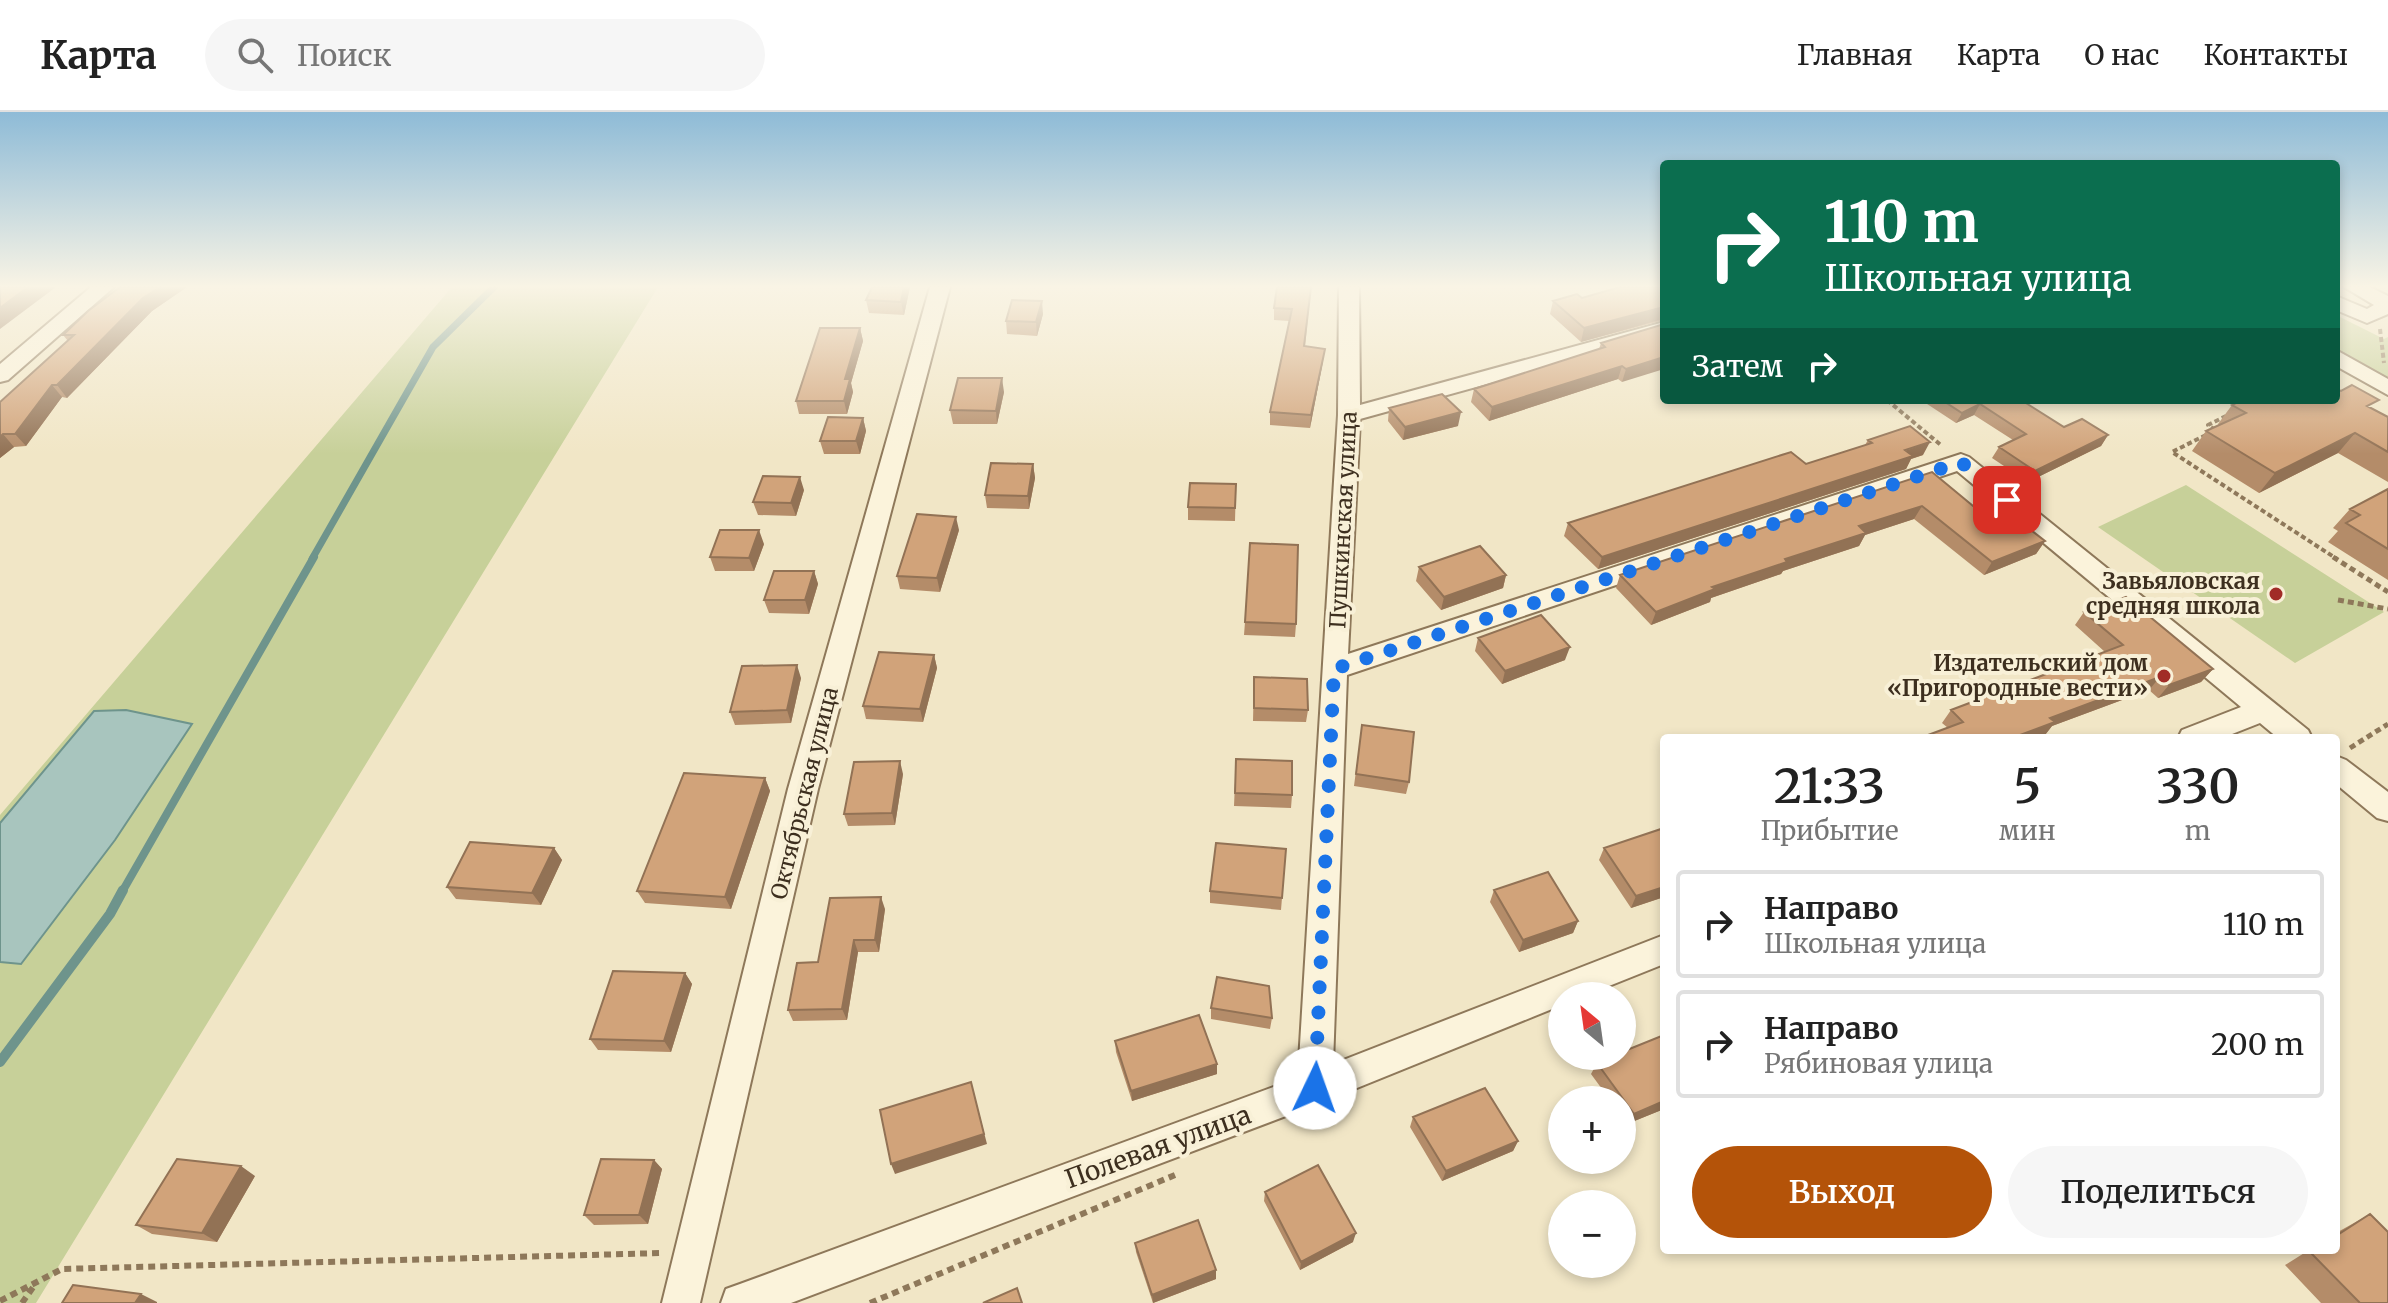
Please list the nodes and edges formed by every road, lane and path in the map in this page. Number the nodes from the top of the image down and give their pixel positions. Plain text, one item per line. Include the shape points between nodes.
1 (38, 343) edge
2 (925, 343) edge
3 (1349, 343) edge
4 (1611, 343) edge
5 (2382, 343) edge
6 (2340, 359) edge
7 (0, 375) edge
8 (2386, 378) edge
9 (1892, 404) edge
10 (2234, 412) edge
11 (1349, 415) junction
12 (1961, 462) junction
13 (2388, 592) edge
14 (2338, 600) dead end
15 (2388, 609) edge
16 (1334, 669) junction
17 (2262, 710) junction
18 (2388, 724) edge
19 (2202, 734) edge
20 (2293, 734) edge
21 (2342, 759) edge
22 (2388, 809) edge
23 (1660, 951) edge
24 (1315, 1088) junction
25 (1189, 1170) dead end
26 (692, 1252) junction
27 (36, 1282) junction
28 (0, 1301) edge
29 (22, 1303) edge
30 (681, 1303) edge
31 (740, 1303) edge
32 (870, 1303) edge

1 - 7 street
2 - 26 street, Октябрьская улица via 803,789
3 - 11 street, Пушкинская улица
4 - 11 street
5 - 8 path
6 - 8 street
9 - 12 path
10 - 13 path via 2208,425 2216,430 2172,452
11 - 16 street, Пушкинская улица
12 - 16 street
12 - 17 street
14 - 15 path
16 - 24 street, Пушкинская улица
17 - 19 street
17 - 20 street
18 - 21 path
21 - 22 street
23 - 24 street, Полевая улица
24 - 31 street, Полевая улица
25 - 32 path
26 - 27 path via 62,1269
26 - 30 street, Октябрьская улица
27 - 28 path
27 - 29 path

